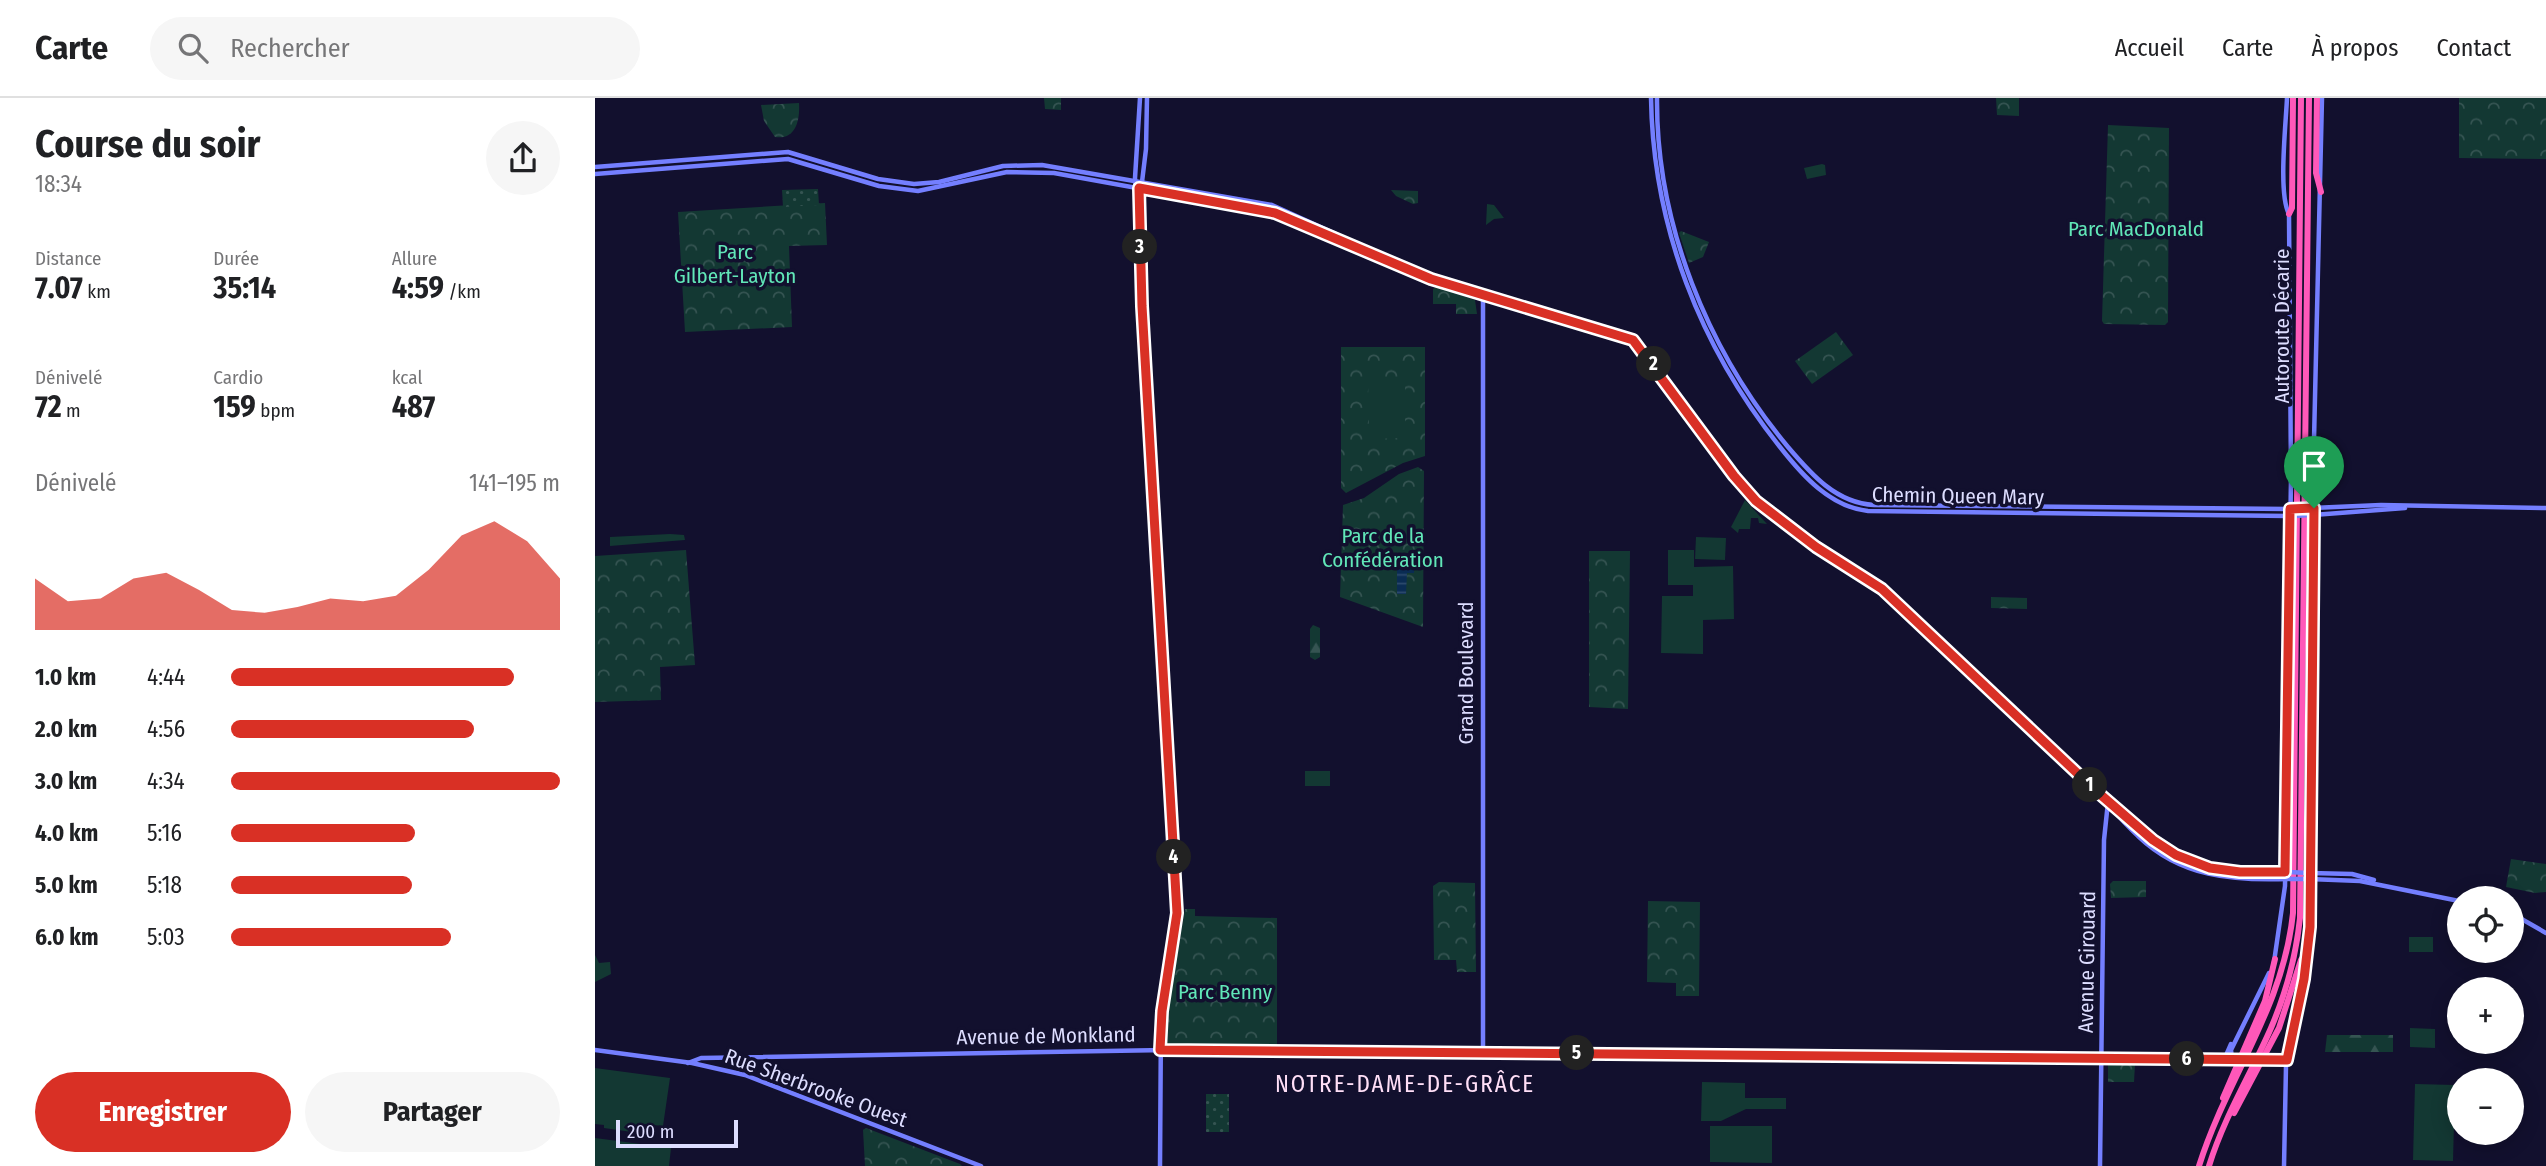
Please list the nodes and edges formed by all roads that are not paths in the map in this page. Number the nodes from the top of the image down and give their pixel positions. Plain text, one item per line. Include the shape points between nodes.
1 (1139, 98) edge
2 (1147, 98) edge
3 (1651, 98) edge
4 (1657, 98) edge
5 (2287, 98) edge
6 (2293, 98) edge
7 (2301, 98) edge
8 (2309, 98) edge
9 (2316, 98) edge
10 (2322, 98) edge
11 (595, 167) edge
12 (993, 171) junction
13 (595, 174) edge
14 (1135, 181) junction
15 (1142, 182) junction
16 (1137, 189) junction
17 (2321, 192) junction
18 (2289, 214) junction
19 (1350, 244) junction
20 (1483, 295) junction
21 (2413, 507) junction
22 (2313, 508) junction
23 (2546, 508) edge
24 (2291, 509) junction
25 (2313, 515) junction
26 (2291, 516) junction
27 (2108, 802) junction
28 (2287, 872) junction
29 (2310, 876) junction
30 (2287, 879) junction
31 (2447, 898) edge
32 (2524, 920) edge
33 (2546, 933) edge
34 (2308, 950) junction
35 (2275, 960) junction
36 (2243, 1029) junction
37 (595, 1050) edge
38 (1160, 1050) junction
39 (1483, 1051) junction
40 (2102, 1058) junction
41 (2224, 1059) junction
42 (2233, 1060) junction
43 (2287, 1060) junction
44 (688, 1063) junction
45 (2220, 1111) junction
46 (2219, 1139) junction
47 (981, 1166) edge
48 (1160, 1166) edge
49 (2100, 1166) edge
50 (2199, 1166) edge
51 (2210, 1166) edge
52 (2284, 1166) edge

1 - 14 main road
2 - 15 main road
3 - 26 main road, Chemin Queen Mary via 1662,207 1713,348 1732,383 1781,448 1835,500 1868,511
4 - 24 main road, Chemin Queen Mary via 1660,158 1671,214 1716,340 1734,374 1780,438 1835,493 1873,505
5 - 18 main road via 2284,173
6 - 18 highway
7 - 45 highway, Autoroute Décarie via 2293,904 2275,996
8 - 46 highway, Autoroute Décarie via 2301,918 2282,1001
9 - 17 highway via 2316,173
10 - 17 main road
11 - 12 main road via 788,152 878,180 914,184
12 - 13 main road via 936,189 909,191 782,158
12 - 14 main road via 1041,165
12 - 16 main road via 1041,172
14 - 15 main road
14 - 16 main road
15 - 16 main road
15 - 19 main road via 1276,206
16 - 19 main road via 1273,212
16 - 38 main road via 1177,913
17 - 22 main road
18 - 24 main road
19 - 20 main road via 1413,273
20 - 27 main road via 1633,340 1751,496 1816,547 1882,589
20 - 39 main road, Grand Boulevard
21 - 22 main road, Chemin Queen Mary
21 - 23 main road, Chemin Queen Mary
21 - 25 main road, Chemin Queen Mary
22 - 24 main road, Chemin Queen Mary, bridge
22 - 25 main road
24 - 26 main road
25 - 26 main road, Chemin Queen Mary, bridge
25 - 29 main road
26 - 28 main road
27 - 28 main road via 2158,844 2191,862 2234,872
27 - 30 main road via 2143,840 2185,868 2230,879
27 - 40 main road, Avenue Girouard
28 - 29 main road, bridge
28 - 30 main road
29 - 30 main road, bridge
29 - 31 main road via 2358,875
29 - 34 main road
30 - 35 main road
32 - 33 main road
34 - 43 main road
34 - 46 highway via 2273,1043
35 - 36 main road
35 - 45 highway via 2268,994
36 - 41 main road
36 - 42 main road via 2231,1049
37 - 44 main road, Rue Sherbrooke Ouest
38 - 39 main road, Avenue de Monkland
38 - 44 main road, Avenue de Monkland via 724,1057
38 - 48 main road
39 - 40 main road, Avenue de Monkland
40 - 41 main road, Avenue de Monkland
40 - 49 main road, Avenue Girouard
41 - 42 main road, Avenue de Monkland
42 - 43 main road, Avenue de Monkland, bridge
43 - 52 main road
44 - 47 main road, Rue Sherbrooke Ouest via 757,1079
45 - 50 highway, Autoroute Décarie
46 - 51 highway, Autoroute Décarie

